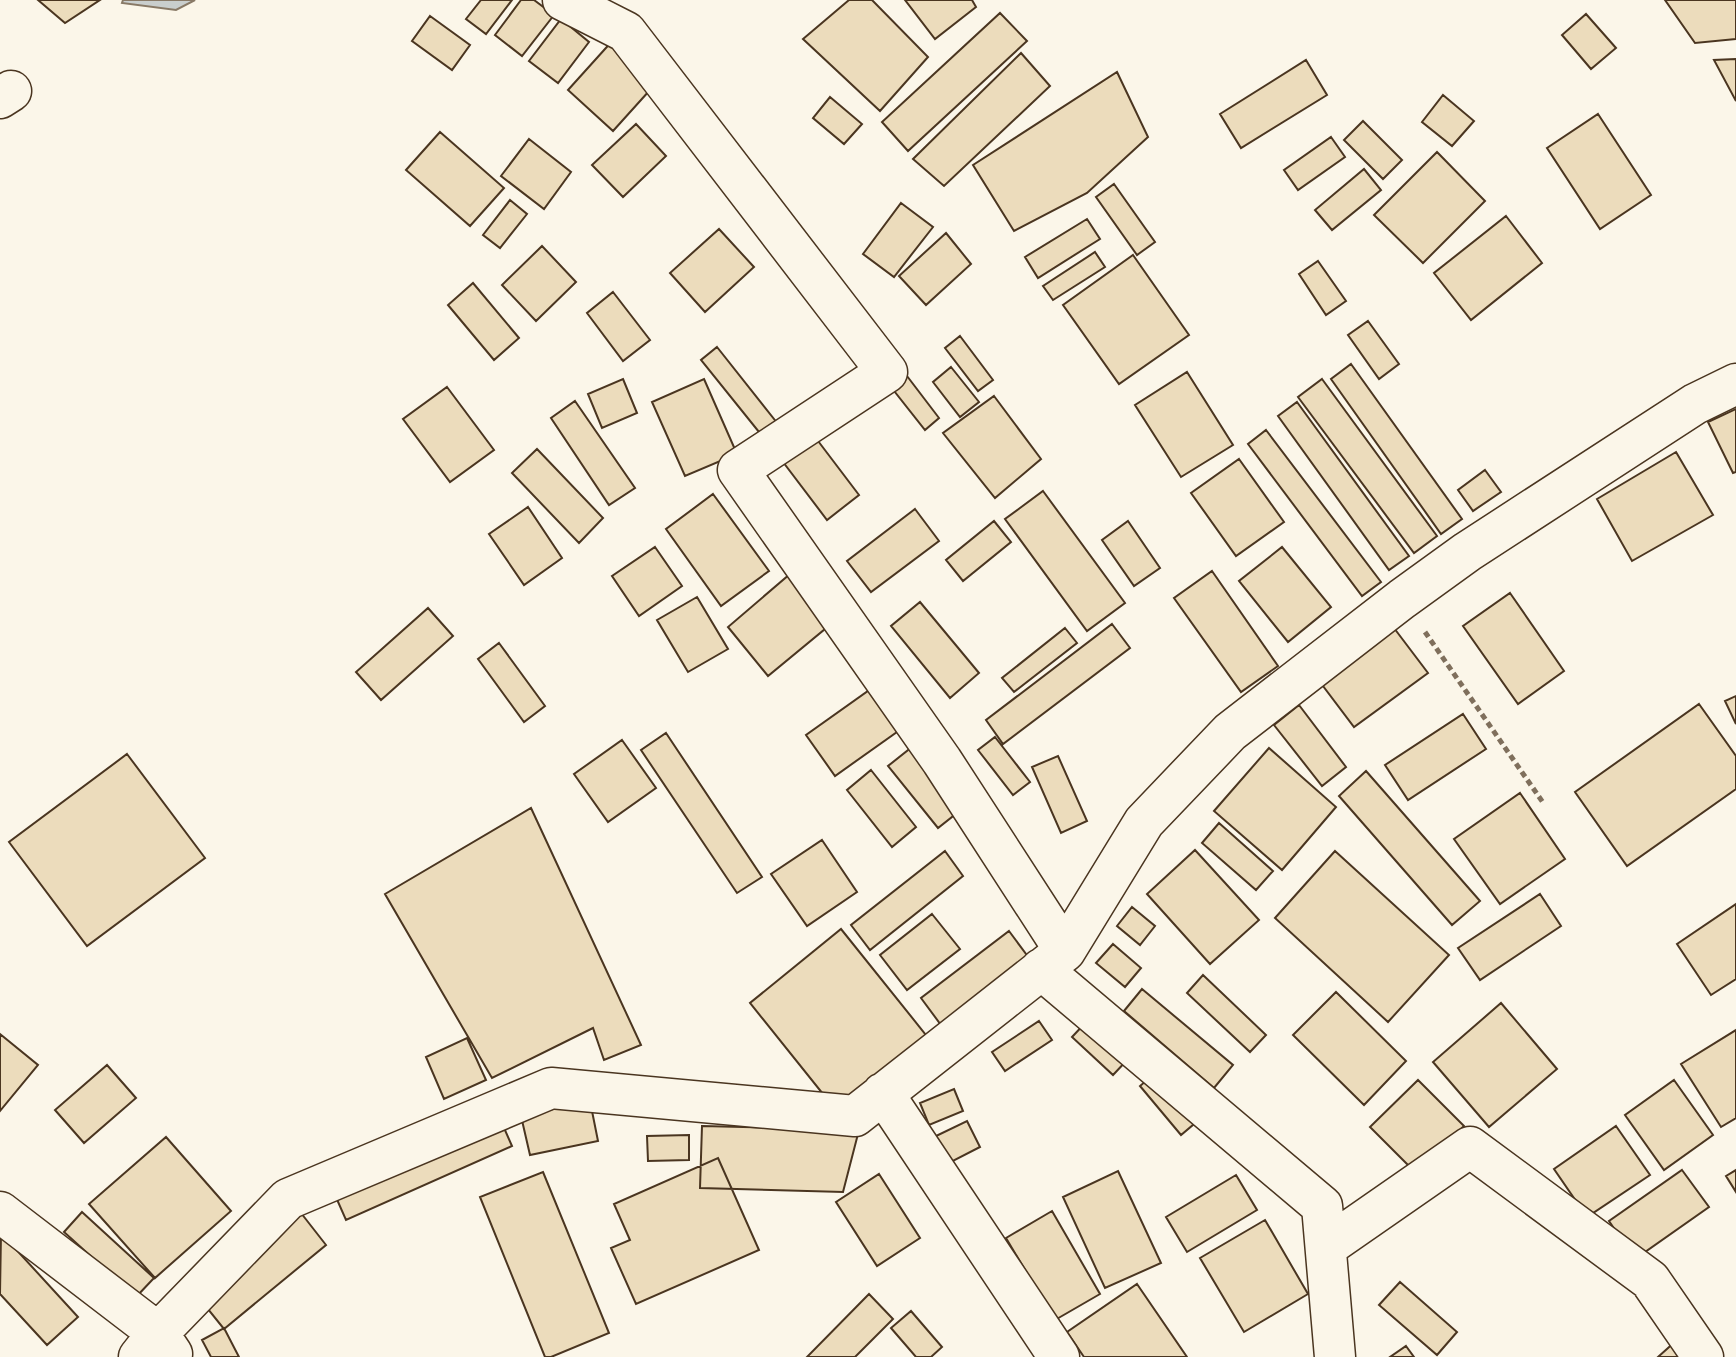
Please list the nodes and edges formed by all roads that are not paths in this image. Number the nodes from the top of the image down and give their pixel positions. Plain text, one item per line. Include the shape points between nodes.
1 (563, 0) edge
2 (1736, 384) edge
3 (1053, 960) junction
4 (883, 1093) junction
5 (0, 1212) edge
6 (1326, 1247) junction
7 (157, 1349) edge
8 (1059, 1357) edge
9 (1335, 1357) edge
10 (1703, 1357) edge

1 - 3 street via 626,32 887,372 738,470 942,761
2 - 3 street via 1695,404 1467,552 1230,732 1144,822
3 - 4 street
3 - 6 street via 1322,1206
4 - 7 street via 855,1116 551,1088 288,1199
4 - 8 street
5 - 7 street
6 - 9 street
6 - 10 street via 1470,1147 1650,1280

